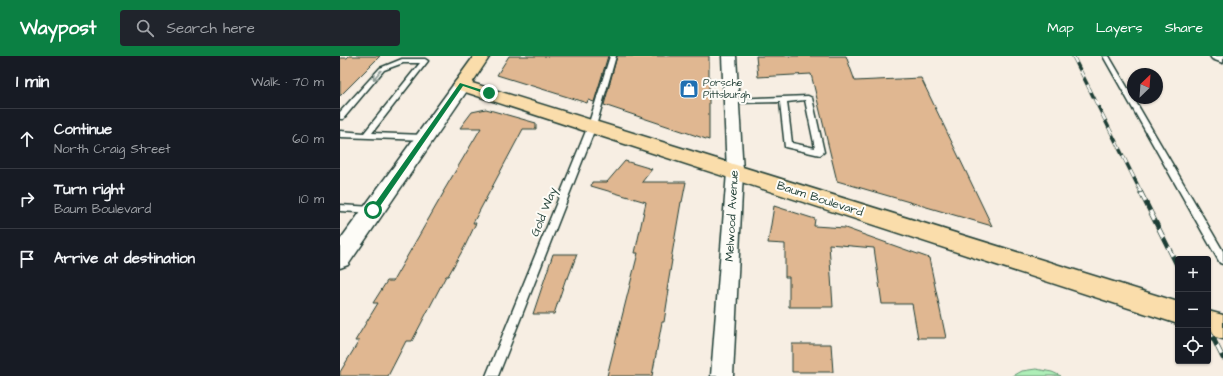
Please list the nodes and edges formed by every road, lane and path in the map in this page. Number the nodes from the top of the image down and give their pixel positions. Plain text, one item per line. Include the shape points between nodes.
1 (482, 56) edge
2 (613, 56) edge
3 (729, 56) edge
4 (1106, 56) edge
5 (462, 84) junction
6 (783, 100) junction
7 (732, 101) junction
8 (340, 117) edge
9 (592, 126) junction
10 (340, 134) edge
11 (366, 135) junction
12 (424, 138) junction
13 (735, 172) junction
14 (340, 208) edge
15 (373, 210) junction
16 (340, 258) edge
17 (1223, 260) edge
18 (1175, 312) edge
19 (1211, 323) edge
20 (1223, 327) edge
21 (492, 376) edge
22 (722, 376) edge

1 - 5 main road
2 - 9 lane, Gold Way
3 - 7 street, Melwood Avenue
4 - 17 lane
5 - 9 main road, Baum Boulevard
5 - 12 main road
6 - 6 lane via 788,145 820,152 808,98
6 - 7 lane
7 - 13 street, Melwood Avenue
11 -> 8 lane via 425,61 402,61 382,69
9 - 13 main road, Baum Boulevard
9 - 21 lane, Gold Way
10 - 11 lane
11 - 12 lane
12 - 15 main road
13 - 18 main road, Baum Boulevard
13 - 22 street, Melwood Avenue
14 - 15 lane
15 - 16 main road
19 - 20 main road

